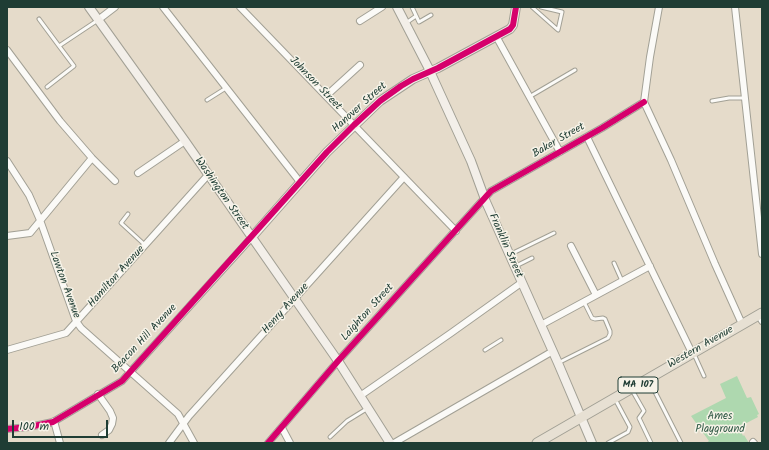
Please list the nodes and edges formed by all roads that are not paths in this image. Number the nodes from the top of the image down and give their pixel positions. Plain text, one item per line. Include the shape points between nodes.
1 (89, 7) edge
2 (115, 7) edge
3 (163, 7) edge
4 (240, 7) edge
5 (382, 7) edge
6 (397, 7) edge
7 (412, 7) edge
8 (516, 7) edge
9 (532, 7) edge
10 (541, 7) edge
11 (659, 7) edge
12 (735, 7) edge
13 (431, 15) dead end
14 (416, 16) junction
15 (39, 19) dead end
16 (98, 20) junction
17 (360, 21) dead end
18 (406, 23) junction
19 (496, 36) junction
20 (59, 46) junction
21 (7, 50) edge
22 (360, 65) dead end
23 (575, 70) dead end
24 (430, 71) junction
25 (47, 87) dead end
26 (226, 88) junction
27 (326, 96) junction
28 (529, 97) junction
29 (746, 98) junction
30 (207, 100) dead end
31 (712, 101) dead end
32 (644, 102) junction
33 (354, 125) junction
34 (587, 137) junction
35 (184, 141) junction
36 (560, 152) junction
37 (92, 158) junction
38 (7, 161) edge
39 (138, 173) dead end
40 (208, 175) junction
41 (404, 177) junction
42 (115, 181) dead end
43 (300, 182) junction
44 (485, 198) junction
45 (128, 214) dead end
46 (40, 220) junction
47 (456, 231) junction
48 (554, 233) dead end
49 (7, 236) edge
50 (252, 237) junction
51 (145, 246) junction
52 (571, 246) dead end
53 (762, 254) edge
54 (509, 255) junction
55 (532, 258) dead end
56 (614, 263) dead end
57 (650, 266) junction
58 (515, 267) junction
59 (622, 281) junction
60 (522, 283) junction
61 (596, 295) junction
62 (295, 299) junction
63 (584, 302) junction
64 (761, 317) edge
65 (76, 320) junction
66 (742, 324) junction
67 (541, 325) junction
68 (501, 340) dead end
69 (7, 350) edge
70 (485, 350) dead end
71 (553, 351) junction
72 (693, 353) junction
73 (338, 362) junction
74 (558, 363) junction
75 (130, 372) junction
76 (704, 376) dead end
77 (648, 379) junction
78 (631, 388) junction
79 (98, 394) junction
80 (360, 396) junction
81 (614, 398) junction
82 (368, 408) junction
83 (582, 417) junction
84 (54, 421) junction
85 (184, 424) junction
86 (282, 428) junction
87 (7, 429) edge
88 (102, 435) dead end
89 (330, 437) dead end
90 (60, 443) edge
91 (169, 443) edge
92 (194, 443) edge
93 (268, 443) edge
94 (290, 443) edge
95 (390, 443) edge
96 (394, 443) edge
97 (537, 443) edge
98 (592, 443) edge
99 (608, 443) edge
100 (651, 443) edge
101 (681, 443) edge

1 - 16 main road, Washington Street
2 - 16 street
3 - 26 street
4 - 27 street, Johnson Street
5 - 17 street
6 - 18 main road, Franklin Street
7 - 14 lane
8 - 19 main road, Hanover Street via 512,27
9 - 10 lane via 558,30 562,12
11 - 32 street
12 - 29 street
13 - 14 lane via 420,22
14 - 18 lane
15 - 20 lane
16 - 20 lane
16 - 35 main road, Washington Street
18 - 24 main road, Franklin Street
19 - 24 main road, Hanover Street
19 - 28 street
20 - 25 lane via 74,66
21 - 37 street via 60,121
22 - 27 street
23 - 28 lane
24 - 33 main road, Hanover Street via 380,101
24 - 44 main road, Franklin Street
26 - 30 lane
26 - 43 street
27 - 33 street, Johnson Street
28 - 36 street
29 - 31 lane
29 - 53 street
32 - 34 street, Baker Street
32 - 66 street
33 - 41 street, Johnson Street
33 - 43 main road, Hanover Street
34 - 36 street, Baker Street
34 - 57 street
35 - 39 street
35 - 40 main road, Washington Street
36 - 44 street, Baker Street
37 - 42 street
37 - 46 street
38 - 46 street, Lawton Avenue via 29,195
40 - 50 main road, Washington Street
40 - 51 street, Hamilton Avenue
41 - 47 street, Johnson Street
41 - 62 street, Henry Avenue
43 - 50 main road, Hanover Street
44 - 47 street, Laighton Street
44 - 54 main road, Franklin Street
45 - 51 lane via 120,223
46 - 49 street via 30,233
46 - 65 street, Lawton Avenue
47 - 73 street, Laighton Street
48 - 54 lane
50 - 62 main road, Washington Street
50 - 75 street, Beacon Hill Avenue
51 - 65 street, Hamilton Avenue
52 - 61 street
54 - 58 main road, Franklin Street
55 - 58 lane
56 - 59 lane
57 - 59 street
57 - 72 street
58 - 60 main road, Franklin Street
59 - 61 street
60 - 67 main road, Franklin Street
60 - 80 street
61 - 63 street
62 - 73 main road, Washington Street
62 - 85 street, Henry Avenue
63 - 67 street
63 - 74 lane via 592,318 605,319 610,334 608,338
64 - 66 main road, Western Avenue / MA 107
65 - 69 street, Hamilton Avenue via 66,333
65 - 75 street, Lawton Avenue via 81,328
66 - 72 main road, Western Avenue / MA 107
67 - 71 main road, Franklin Street
68 - 70 lane
71 - 74 main road, Franklin Street
71 - 96 street
72 - 76 lane
72 - 77 main road, Western Avenue / MA 107
73 - 80 main road, Washington Street
73 - 86 street, Laighton Street
74 - 83 main road, Franklin Street
75 - 79 street, Beacon Hill Avenue via 122,381
75 - 85 street, Lawton Avenue via 178,414
77 - 78 main road, Western Avenue / MA 107
77 - 101 lane
78 - 81 main road, Western Avenue / MA 107
78 - 100 lane via 644,411 639,418
79 - 84 street, Beacon Hill Avenue
79 - 88 street via 113,418 109,430
80 - 82 main road, Washington Street
81 - 83 main road, Western Avenue / MA 107
81 - 99 lane via 630,427 628,432
82 - 89 lane via 347,421
82 - 95 main road, Washington Street
83 - 97 main road, Western Avenue / MA 107
83 - 98 main road, Franklin Street
84 - 87 street, Beacon Hill Avenue
84 - 90 street
85 - 91 street, Henry Avenue
85 - 92 street, Lawton Avenue
86 - 93 street, Laighton Street
86 - 94 street

